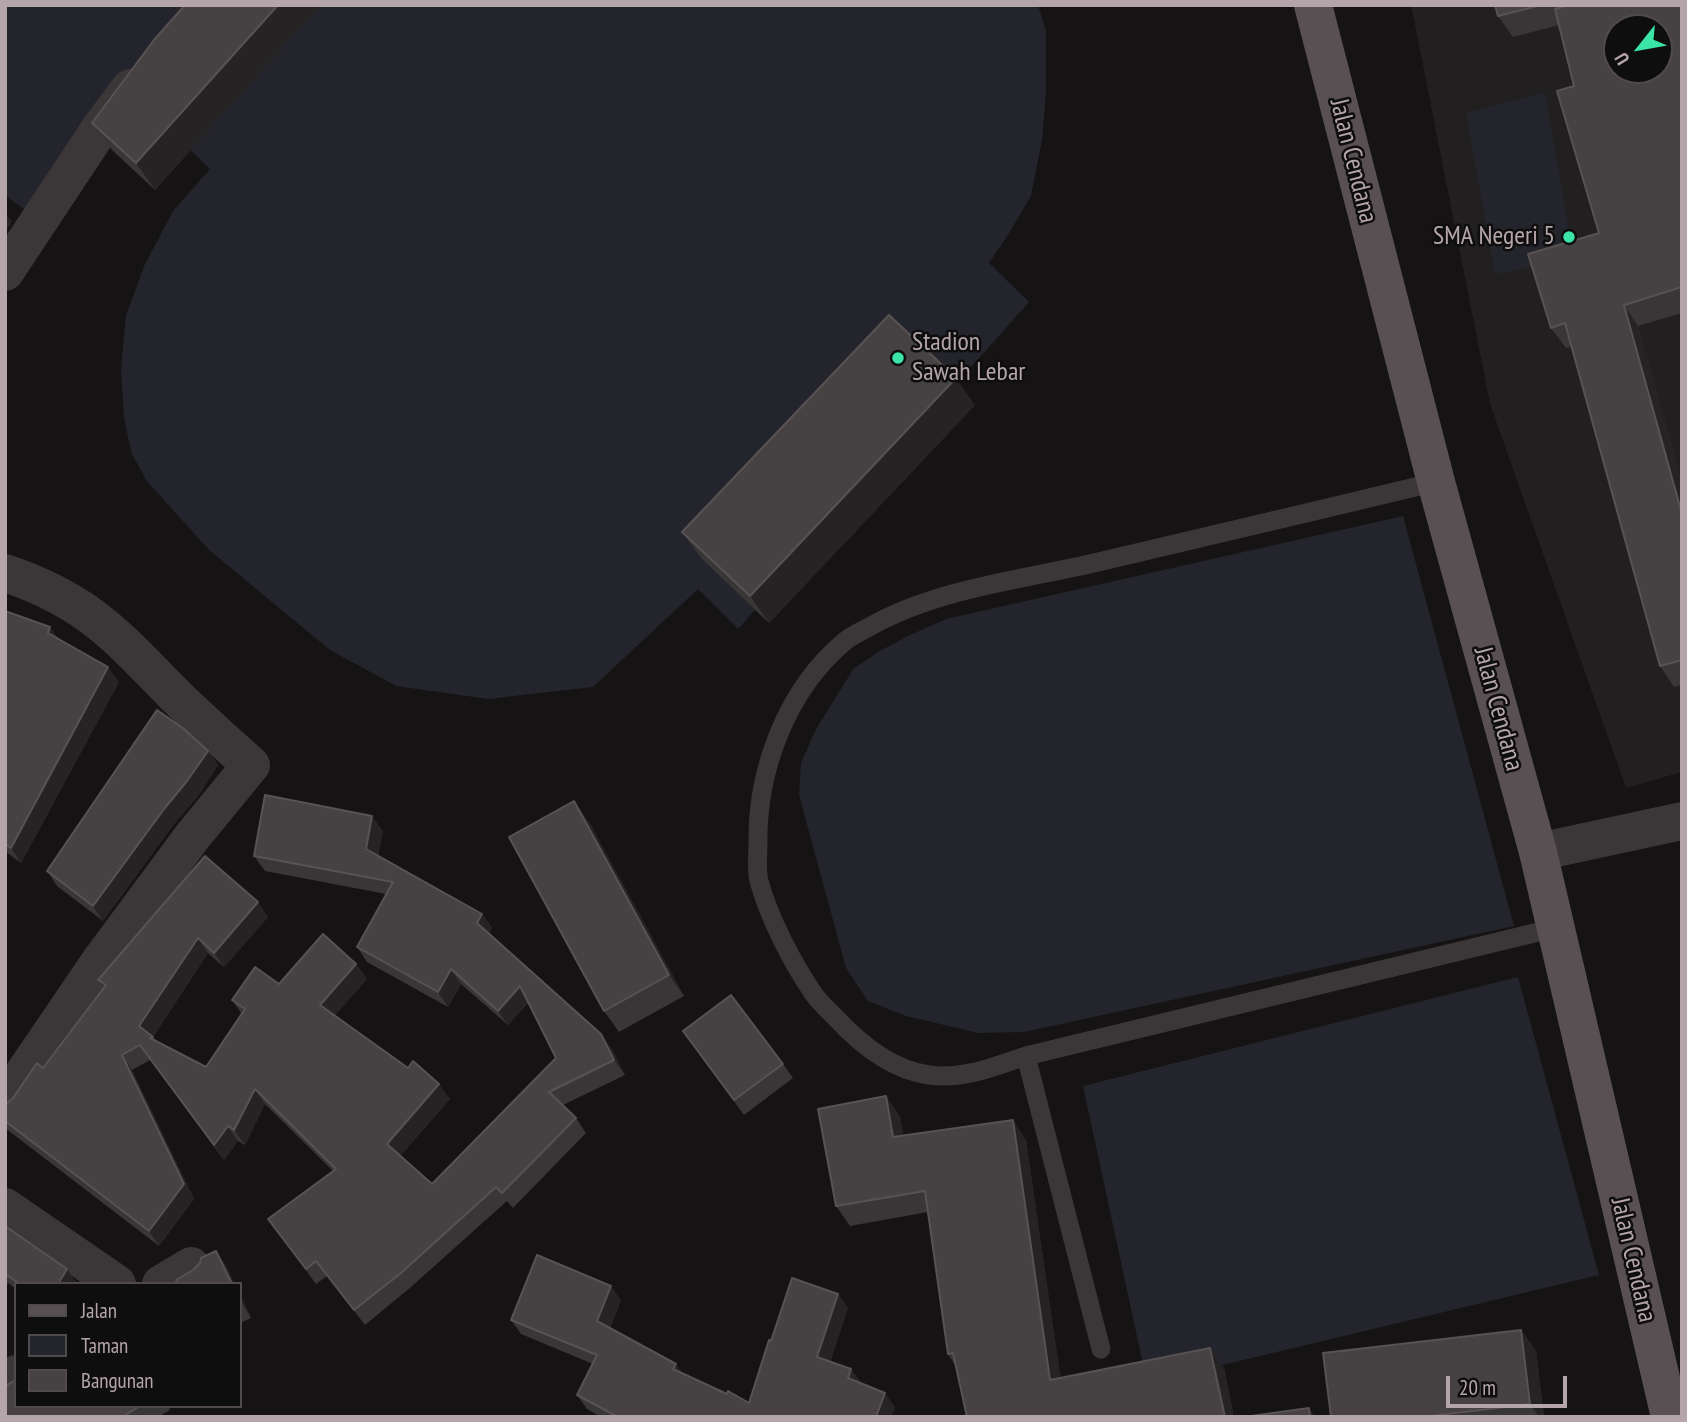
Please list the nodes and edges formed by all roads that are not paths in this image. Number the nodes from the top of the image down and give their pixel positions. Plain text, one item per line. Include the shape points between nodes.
1 (1313, 5) edge
2 (148, 64) edge
3 (5, 272) edge
4 (1436, 482) junction
5 (5, 573) edge
6 (1682, 821) edge
7 (1538, 852) junction
8 (1555, 928) junction
9 (1026, 1056) junction
10 (5, 1101) edge
11 (5, 1207) edge
12 (114, 1282) edge
13 (1101, 1349) dead end
14 (1670, 1417) edge

1 - 4 main road, Jalan Cendana
2 - 3 street
4 - 7 main road, Jalan Cendana
4 - 9 lane via 950,594 890,615 847,639 803,687 770,759 758,827 758,878 797,967 815,996 849,1032 895,1064 927,1075 949,1076
5 - 10 street via 91,615 251,765 101,960
6 - 7 street
7 - 8 main road, Jalan Cendana
8 - 9 lane
8 - 14 main road, Jalan Cendana
9 - 13 lane
11 - 12 street

